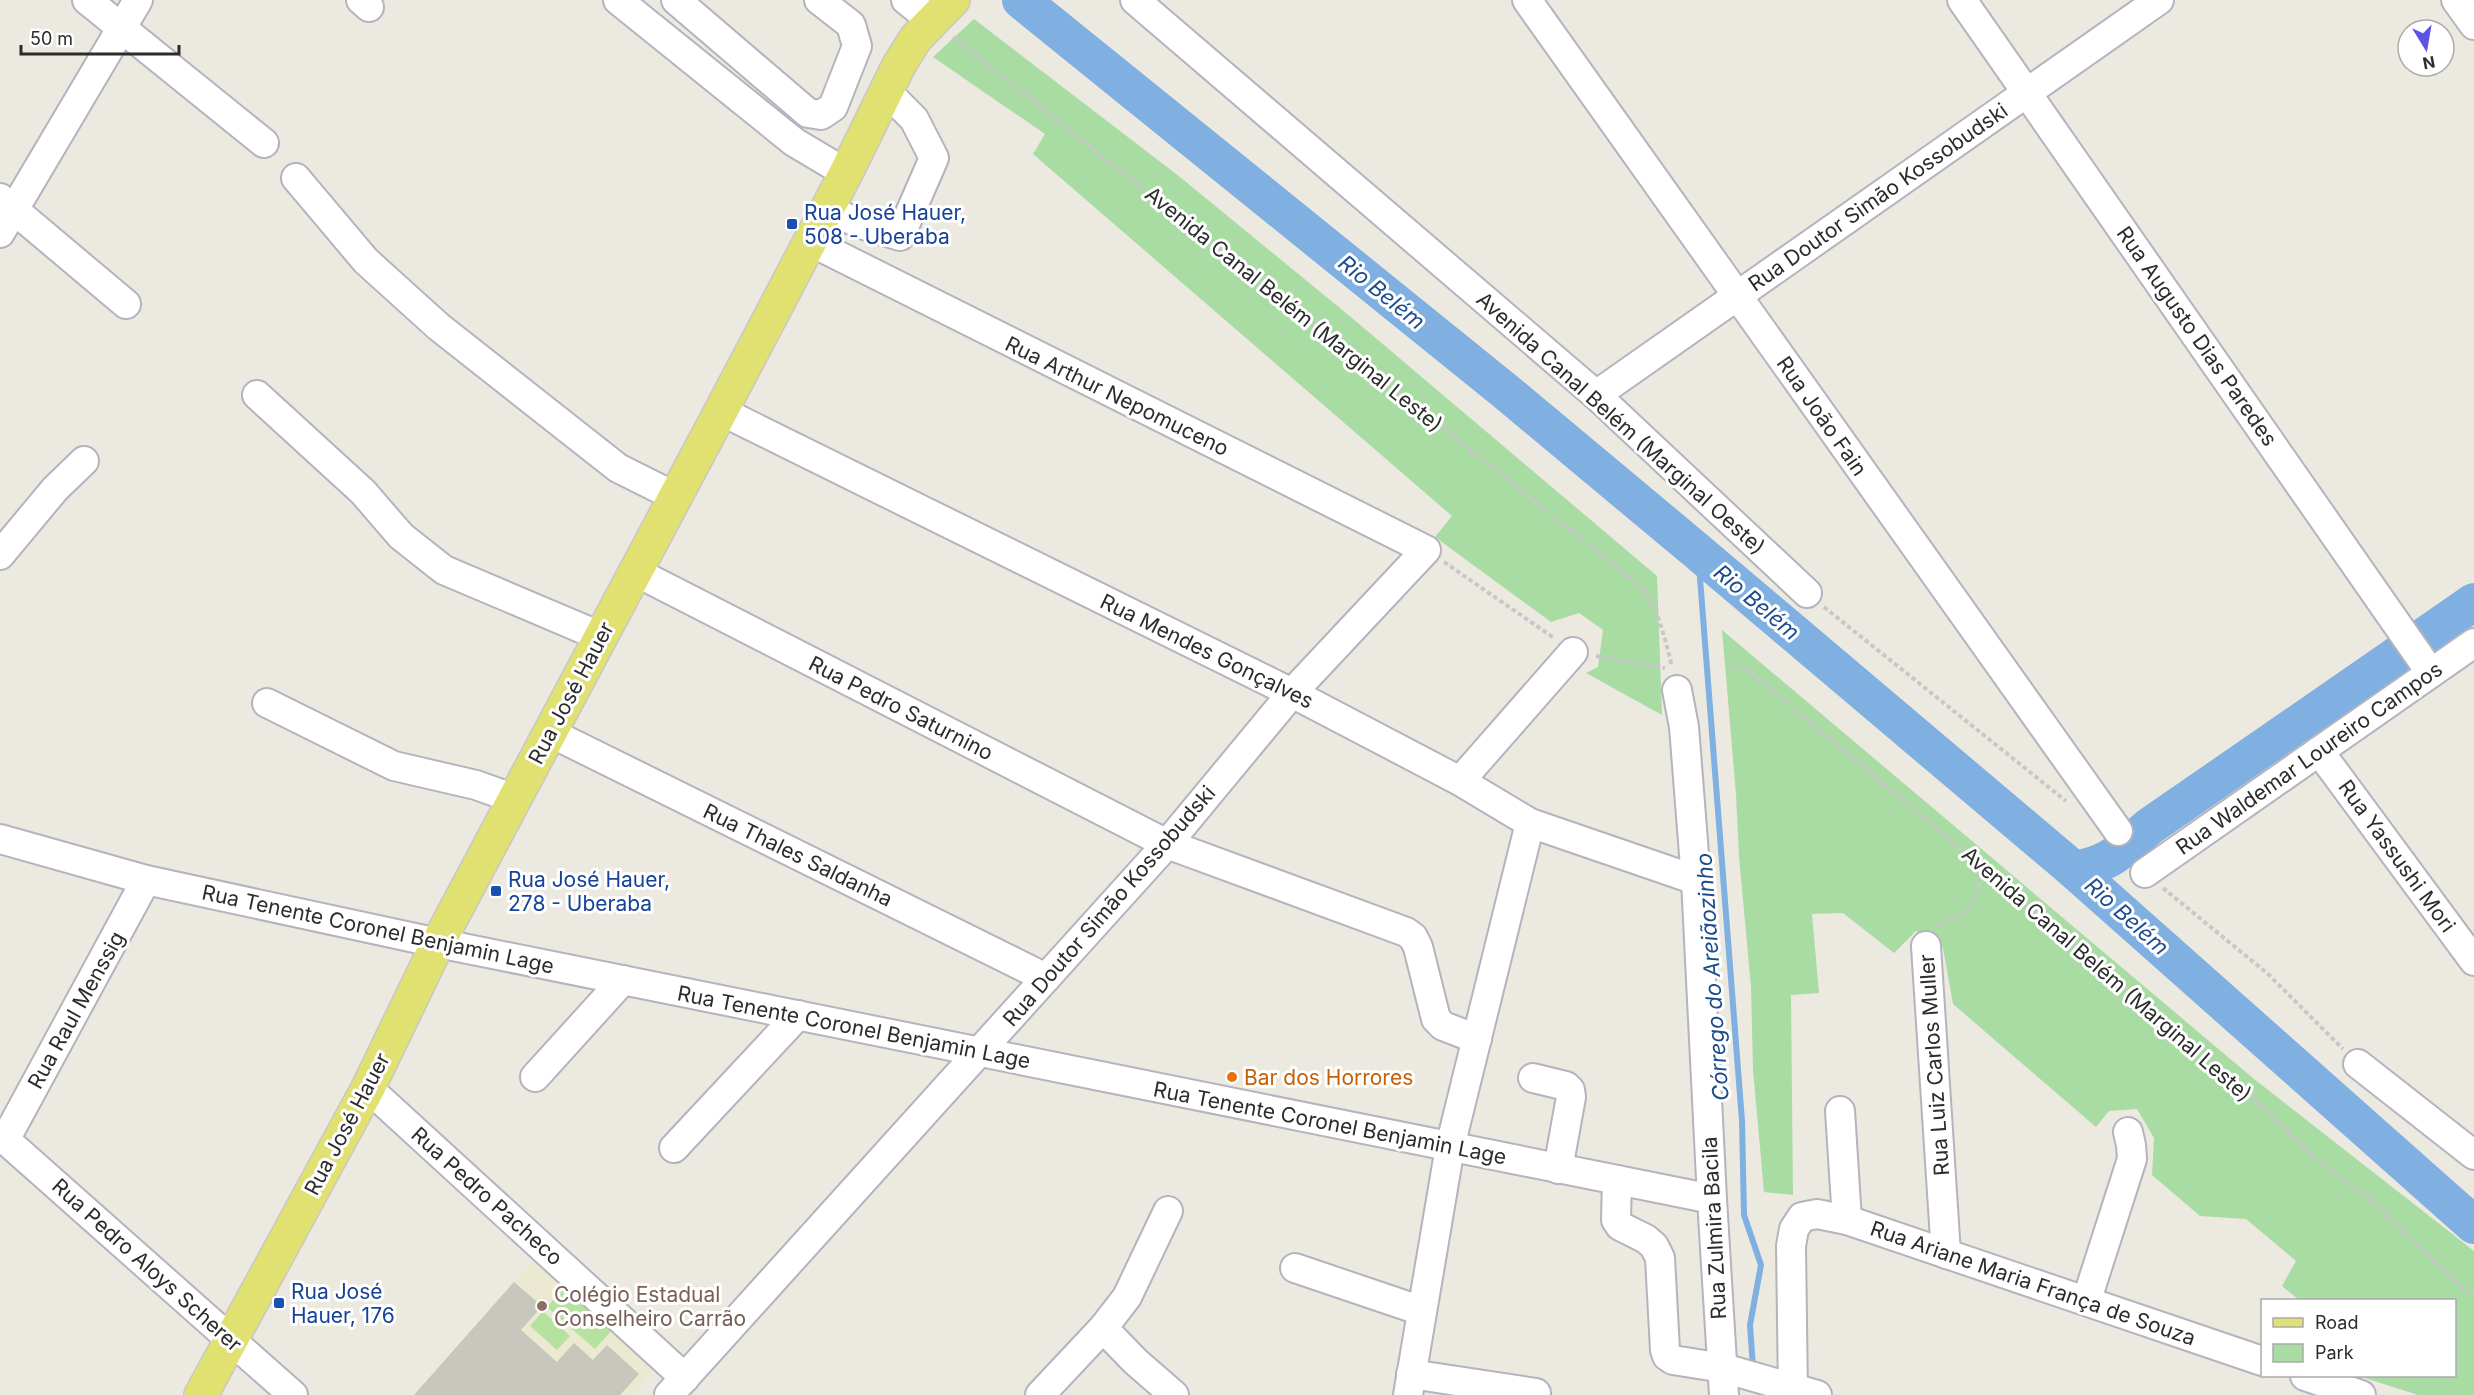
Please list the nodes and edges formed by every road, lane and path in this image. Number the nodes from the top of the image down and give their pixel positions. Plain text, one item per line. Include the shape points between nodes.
1 (87, 0) edge
2 (138, 0) edge
3 (618, 0) edge
4 (676, 0) edge
5 (819, 0) edge
6 (906, 0) edge
7 (1135, 0) edge
8 (1527, 0) edge
9 (1962, 0) edge
10 (2159, 0) edge
11 (2457, 0) edge
12 (943, 9) edge
13 (2474, 25) edge
14 (121, 28) junction
15 (886, 91) junction
16 (2027, 93) junction
17 (264, 143) dead end
18 (846, 173) junction
19 (296, 178) dead end
20 (826, 209) junction
21 (5, 214) edge
22 (900, 236) junction
23 (809, 241) junction
24 (880, 278) junction
25 (1737, 296) junction
26 (126, 304) dead end
27 (257, 395) dead end
28 (1596, 395) junction
29 (721, 411) junction
30 (84, 461) dead end
31 (676, 497) junction
32 (1426, 550) junction
33 (0, 555) edge
34 (636, 572) junction
35 (1807, 593) joint
36 (602, 637) junction
37 (2474, 643) edge
38 (1573, 652) junction
39 (2426, 665) junction
40 (1730, 667) dead end
41 (1675, 680) junction
42 (1292, 693) junction
43 (267, 703) dead end
44 (551, 733) junction
45 (2319, 751) junction
46 (1460, 781) junction
47 (515, 799) junction
48 (2069, 803) dead end
49 (1530, 823) junction
50 (2118, 831) dead end
51 (0, 839) edge
52 (1167, 844) junction
53 (1981, 867) junction
54 (2145, 873) joint
55 (146, 880) junction
56 (1696, 880) junction
57 (438, 943) junction
58 (1926, 946) joint
59 (2474, 961) edge
60 (1046, 978) junction
61 (623, 980) junction
62 (798, 1015) junction
63 (1477, 1039) junction
64 (979, 1052) junction
65 (2358, 1064) joint
66 (535, 1077) dead end
67 (1533, 1078) dead end
68 (368, 1088) junction
69 (1840, 1111) dead end
70 (2128, 1131) dead end
71 (3, 1138) edge
72 (1450, 1147) junction
73 (674, 1148) dead end
74 (2474, 1155) edge
75 (1558, 1169) junction
76 (1617, 1180) junction
77 (1712, 1199) junction
78 (1168, 1211) dead end
79 (1847, 1220) junction
80 (1946, 1254) junction
81 (1295, 1268) dead end
82 (2474, 1296) edge
83 (2087, 1299) junction
84 (1422, 1311) junction
85 (1103, 1328) junction
86 (230, 1339) junction
87 (2261, 1361) edge
88 (2308, 1377) edge
89 (1723, 1382) edge
90 (1410, 1384) edge
91 (677, 1386) edge
92 (1801, 1392) edge
93 (1536, 1393) dead end
94 (201, 1395) edge
95 (293, 1395) edge
96 (1040, 1395) edge
97 (1174, 1395) edge
98 (2361, 1395) edge

1 - 14 street
2 - 14 street
3 - 18 street via 794,142
4 - 5 street via 808,113 821,115 833,107 857,46 851,25
6 - 12 street
7 - 28 street, Avenida Canal Belém (Marginal Oeste)
8 - 25 street, Rua João Fain
9 - 16 street, Rua Augusto Dias Paredes
10 - 16 street, Rua Doutor Simão Kossobudski
11 - 13 street
12 - 15 main road, Rua José Hauer via 904,56
12 - 41 path, Avenida Canal Belém (Marginal Leste) via 1643,588 1656,608
14 - 17 street
14 - 21 street
15 - 18 main road, Rua José Hauer
15 - 22 street via 914,119 934,158
16 - 25 street, Rua Doutor Simão Kossobudski
16 - 39 street, Rua Augusto Dias Paredes
18 - 20 main road, Rua José Hauer
19 - 31 street via 366,261 439,327 618,468
20 - 22 street
20 - 23 main road, Rua José Hauer
21 - 26 street
22 - 24 street
23 - 24 street, Rua Arthur Nepomuceno
23 - 29 main road, Rua José Hauer
24 - 32 street, Rua Arthur Nepomuceno
25 - 28 street, Rua Doutor Simão Kossobudski
25 - 50 street, Rua João Fain
27 - 36 street via 363,492 400,536 444,570
28 - 35 street, Avenida Canal Belém (Marginal Oeste)
29 - 31 main road, Rua José Hauer
29 - 42 street, Rua Mendes Gonçalves
30 - 33 street
31 - 34 main road, Rua José Hauer
32 - 38 path
32 - 42 street, Rua Doutor Simão Kossobudski
34 - 36 main road, Rua José Hauer
34 - 52 street, Rua Pedro Saturnino
35 - 48 path
36 - 44 main road, Rua José Hauer
37 - 39 street, Rua Waldemar Loureiro Campos
38 - 41 path
38 - 46 street
39 - 45 street, Rua Waldemar Loureiro Campos
40 - 53 path, Avenida Canal Belém (Marginal Leste) via 1747,669
41 - 56 street, Rua Zulmira Bacila via 1684,727
42 - 46 street, Rua Mendes Gonçalves
42 - 52 street, Rua Doutor Simão Kossobudski
43 - 47 street via 394,766 476,785
44 - 47 main road, Rua José Hauer
44 - 60 street, Rua Thales Saldanha
45 - 54 street, Rua Waldemar Loureiro Campos
45 - 59 street, Rua Yassushi Mori
46 - 49 street, Rua Mendes Gonçalves
47 - 57 main road, Rua José Hauer
49 - 56 street, Rua Mendes Gonçalves
49 - 63 street
51 - 55 street, Rua Tenente Coronel Benjamin Lage
52 - 60 street, Rua Doutor Simão Kossobudski
52 - 63 street, Rua Pedro Saturnino via 1406,932 1418,948 1436,1019 1443,1026
53 - 58 path, Rua Luiz Carlos Muller via 1976,896 1964,914 1929,932
53 - 82 path, Avenida Canal Belém (Marginal Leste) via 2224,1071 2317,1160 2366,1196
54 - 65 path via 2268,974
55 - 57 street, Rua Tenente Coronel Benjamin Lage
55 - 71 street, Rua Raul Menssig
56 - 77 street, Rua Zulmira Bacila
57 - 61 street, Rua Tenente Coronel Benjamin Lage
57 - 68 main road, Rua José Hauer
58 - 80 street, Rua Luiz Carlos Muller
60 - 64 street, Rua Doutor Simão Kossobudski
61 - 62 street, Rua Tenente Coronel Benjamin Lage
61 - 66 street
62 - 64 street, Rua Tenente Coronel Benjamin Lage
62 - 73 street
63 - 72 street
64 - 72 street, Rua Tenente Coronel Benjamin Lage
64 - 91 street, Rua Doutor Simão Kossobudski
65 - 74 street
67 - 75 street via 1570,1090
68 - 86 main road, Rua José Hauer
68 - 91 street, Rua Pedro Pacheco
69 - 79 street
70 - 83 street via 2132,1159
71 - 86 street, Rua Pedro Aloys Scherer
72 - 75 street, Rua Tenente Coronel Benjamin Lage
72 - 84 street
75 - 76 street, Rua Tenente Coronel Benjamin Lage
76 - 77 street, Rua Tenente Coronel Benjamin Lage
76 - 89 street via 1616,1220 1646,1239 1660,1258 1667,1356
77 - 89 street, Rua Zulmira Bacila
78 - 85 street via 1127,1297
79 - 80 street, Rua Ariane Maria França de Souza
79 - 92 street, Rua Ariane Maria França de Souza via 1817,1214 1802,1217 1794,1229 1791,1246
80 - 83 street, Rua Ariane Maria França de Souza
81 - 84 street
83 - 87 street, Rua Ariane Maria França de Souza
84 - 90 street
85 - 96 street
85 - 97 street
86 - 94 main road, Rua José Hauer
86 - 95 street, Rua Pedro Aloys Scherer
88 - 98 street
89 - 92 street
90 - 93 street

